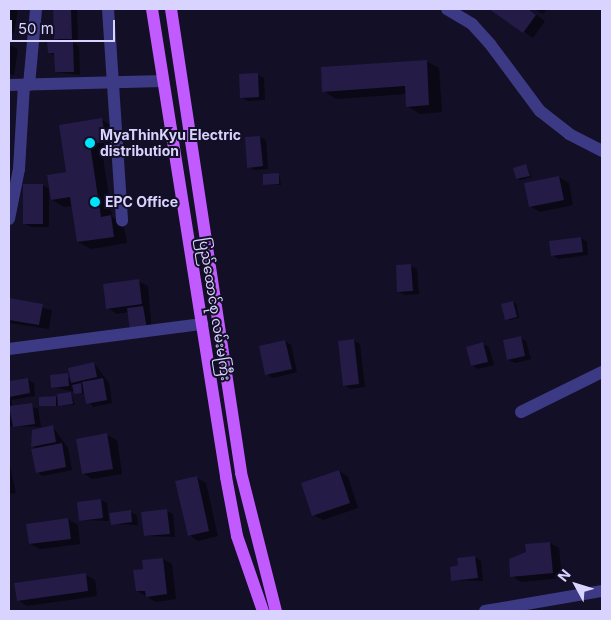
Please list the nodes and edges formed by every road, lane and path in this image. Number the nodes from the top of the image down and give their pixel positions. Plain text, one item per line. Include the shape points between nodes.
1 (36, 9) edge
2 (108, 9) edge
3 (152, 9) edge
4 (171, 9) edge
5 (446, 9) edge
6 (163, 81) junction
7 (113, 82) junction
8 (9, 85) edge
9 (27, 85) junction
10 (602, 151) edge
11 (9, 219) edge
12 (122, 221) dead end
13 (202, 324) junction
14 (9, 349) edge
15 (602, 372) edge
16 (521, 412) dead end
17 (602, 591) edge
18 (263, 611) edge
19 (276, 611) edge
20 (485, 611) edge

1 - 9 street
2 - 7 street
3 - 6 main road, ပြည်ထောင်စု လမ်းမကြီး
4 - 19 main road via 241,473
5 - 10 street via 472,24 540,111 569,134
6 - 7 street
6 - 13 main road, ပြည်ထောင်စု လမ်းမကြီး
7 - 9 street
7 - 12 street
8 - 9 street
9 - 11 street via 19,169
13 - 14 street
13 - 18 main road, ပြည်ထောင်စု လမ်းမကြီး via 237,536
15 - 16 street
17 - 20 street

